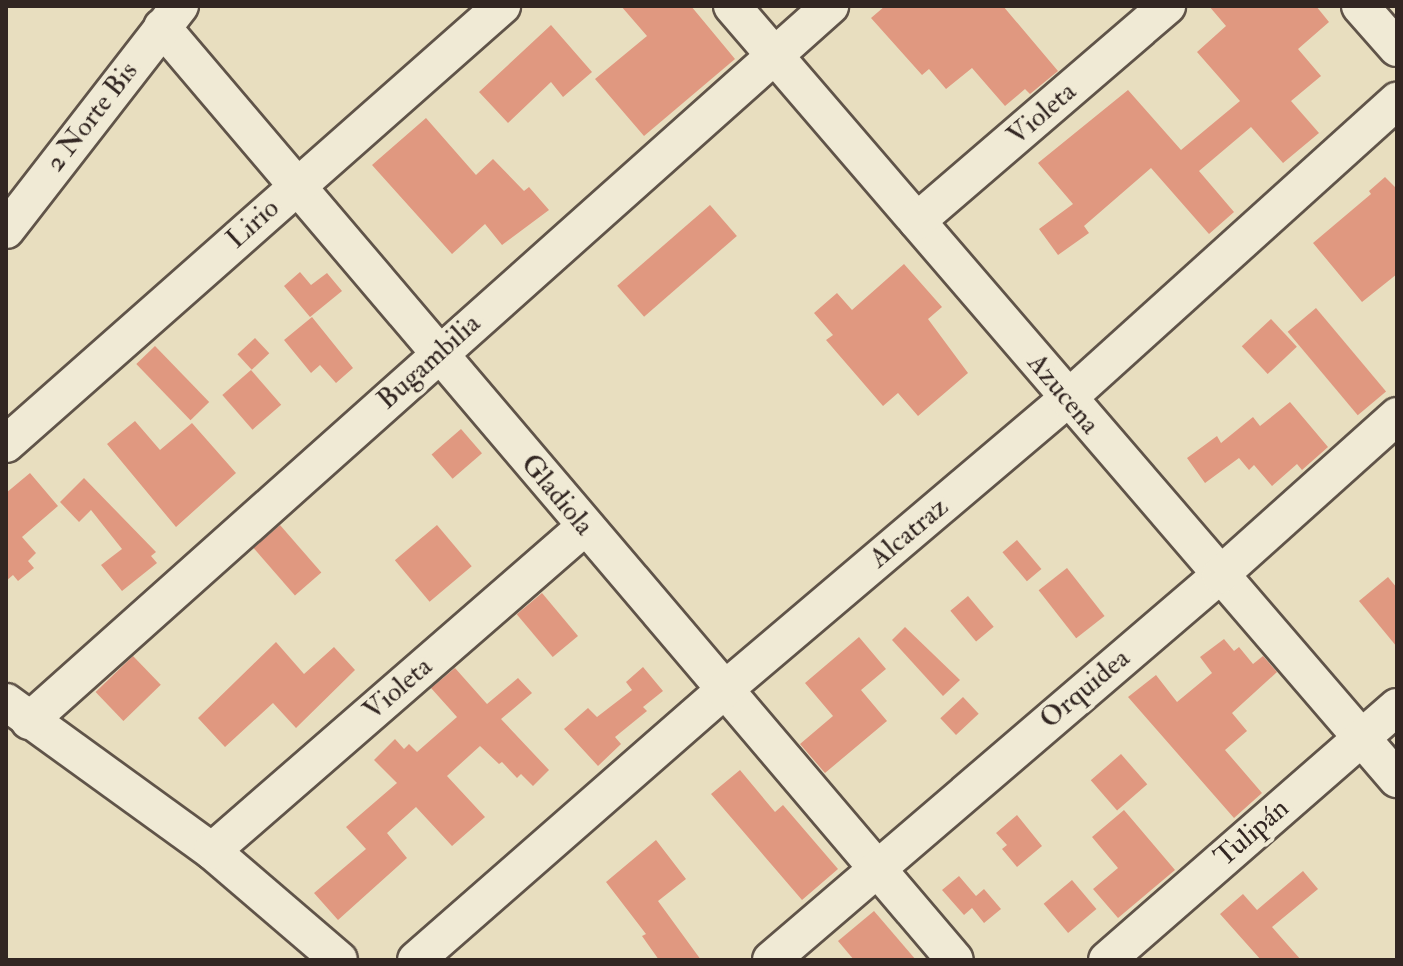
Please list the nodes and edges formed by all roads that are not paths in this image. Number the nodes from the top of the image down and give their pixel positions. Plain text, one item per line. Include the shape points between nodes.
1 (502, 6) edge
2 (732, 6) edge
3 (830, 6) edge
4 (1167, 6) edge
5 (1360, 6) edge
6 (171, 16) edge
7 (1397, 48) edge
8 (774, 54) junction
9 (1397, 101) edge
10 (294, 187) junction
11 (917, 221) junction
12 (6, 230) edge
13 (437, 354) junction
14 (1067, 399) junction
15 (1397, 416) edge
16 (6, 444) edge
17 (585, 527) junction
18 (1220, 575) junction
19 (724, 690) junction
20 (1397, 707) edge
21 (17, 711) edge
22 (1362, 737) junction
23 (1397, 779) edge
24 (212, 851) junction
25 (878, 866) junction
26 (339, 960) edge
27 (416, 960) edge
28 (771, 960) edge
29 (955, 960) edge
30 (1107, 960) edge

1 - 10 street, Lirio
2 - 8 street, Azucena
3 - 8 street, Bugambilia
4 - 11 street, Violeta
5 - 7 street
6 - 10 street, Gladiola
6 - 12 street, 2 Norte Bis
8 - 11 street, Azucena
8 - 13 street, Bugambilia
9 - 14 street, Alcatraz
10 - 13 street, Gladiola
10 - 16 street, Lirio
11 - 14 street, Azucena
13 - 17 street, Gladiola
13 - 21 street, Bugambilia
14 - 18 street, Azucena
14 - 19 street, Alcatraz
15 - 18 street, Orquidea
17 - 19 street, Gladiola
17 - 24 street, Violeta
18 - 22 street, Azucena
18 - 25 street, Orquidea
19 - 25 street, Gladiola
19 - 27 street, Alcatraz
20 - 22 street, Tulipán
21 - 24 street
22 - 23 street, Azucena
22 - 30 street, Tulipán
24 - 26 street
25 - 28 street, Orquidea
25 - 29 street, Gladiola

